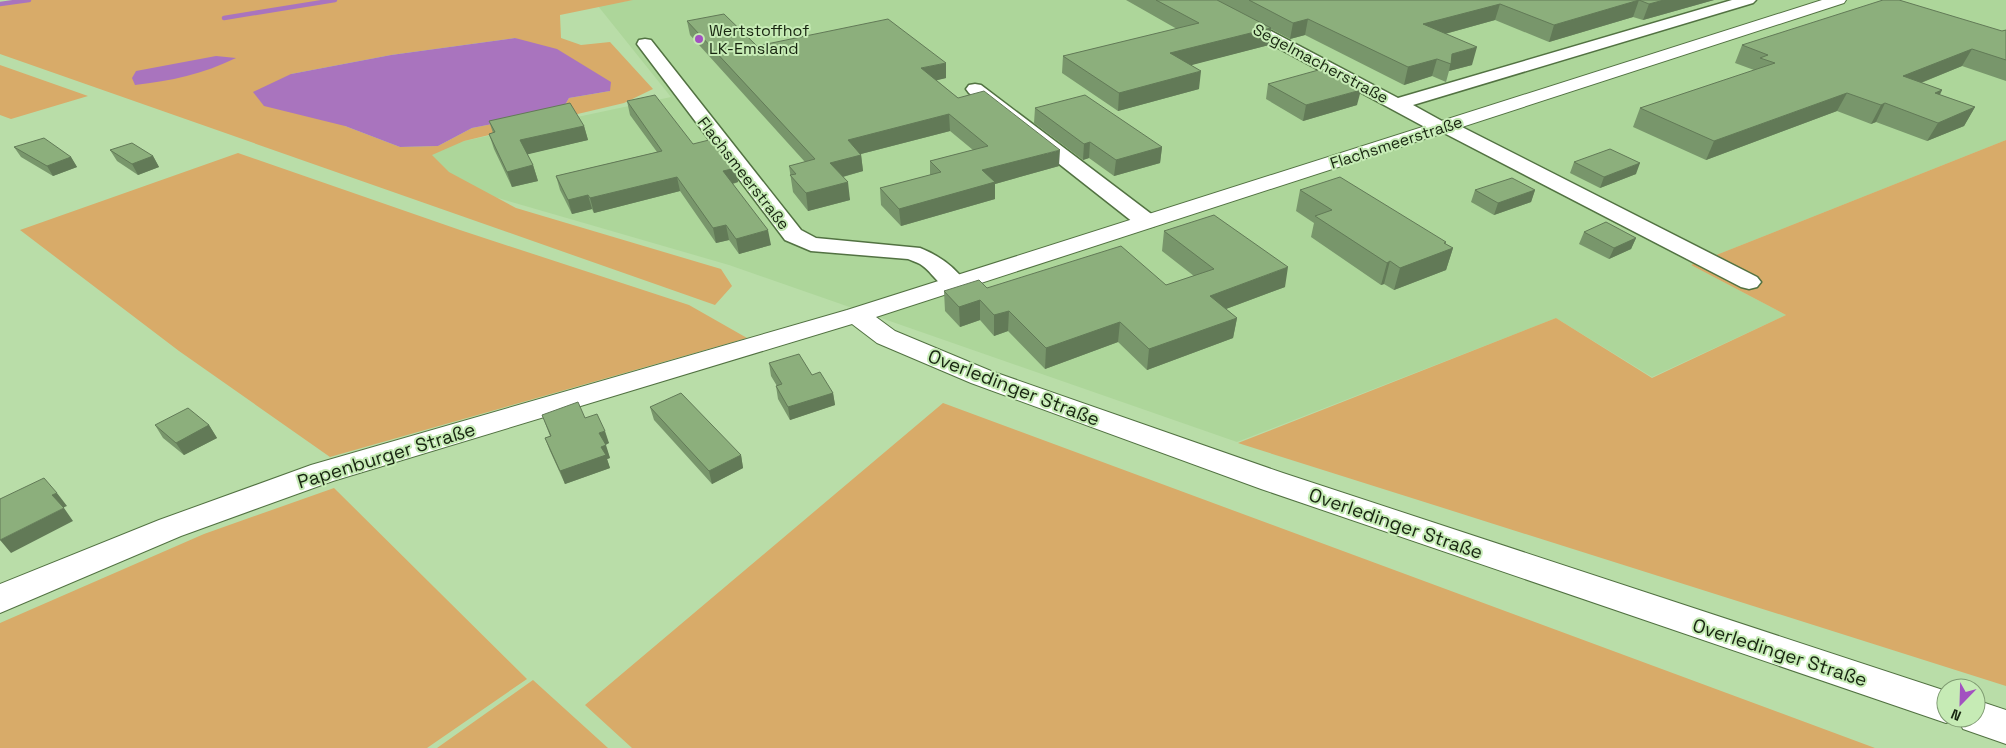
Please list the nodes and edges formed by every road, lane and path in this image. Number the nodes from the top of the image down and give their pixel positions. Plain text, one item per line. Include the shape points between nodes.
1 (1200, 0) edge
2 (1748, 0) edge
3 (1838, 0) edge
4 (645, 44) dead end
5 (975, 89) dead end
6 (1398, 104) junction
7 (1443, 127) junction
8 (1146, 221) junction
9 (1749, 282) dead end
10 (954, 283) junction
11 (856, 315) junction
12 (781, 338) joint
13 (0, 599) edge
14 (1936, 704) edge
15 (1986, 720) edge
16 (2006, 727) edge

1 - 6 street, Segelmacherstraße
2 - 6 street, Flachsmeerstraße
3 - 7 street, Flachsmeerstraße
4 - 10 street, Flachsmeerstraße via 793,235 811,244 912,253 928,259
5 - 8 street
6 - 7 street, Segelmacherstraße
7 - 8 street, Flachsmeerstraße
7 - 9 street
8 - 10 street, Flachsmeerstraße
10 - 11 street, Flachsmeerstraße
11 - 12 street, Flachsmeerstraße
11 - 14 street, Overledinger Straße via 886,337 981,377 1272,481
12 - 13 street, Papenburger Straße via 322,473 170,528
15 - 16 street

